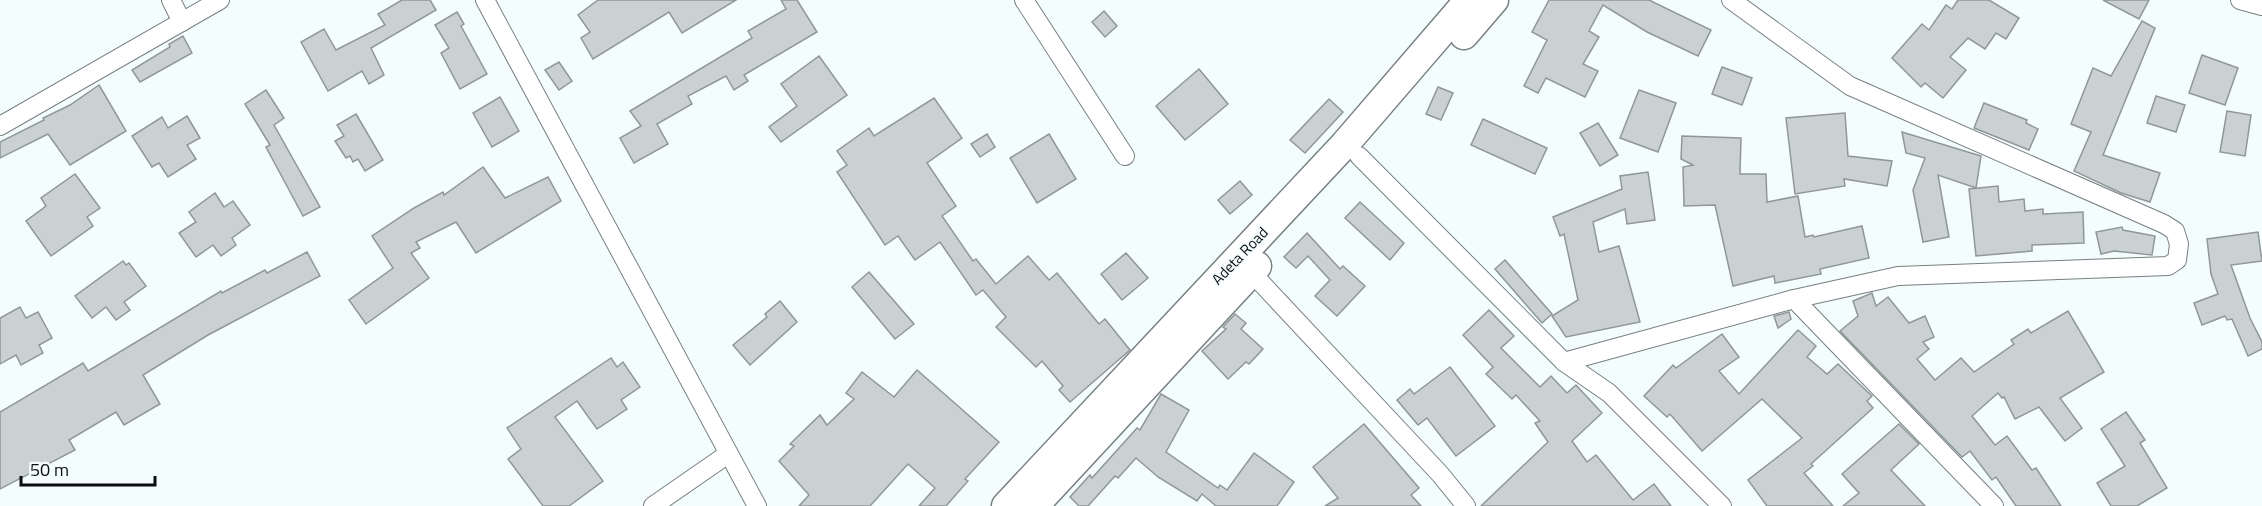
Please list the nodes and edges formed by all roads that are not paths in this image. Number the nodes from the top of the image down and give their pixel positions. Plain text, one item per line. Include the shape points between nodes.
1 (171, 0) edge
2 (220, 0) edge
3 (485, 0) edge
4 (1024, 0) edge
5 (1469, 0) edge
6 (1494, 0) edge
7 (1731, 0) edge
8 (2240, 0) edge
9 (2262, 6) edge
10 (182, 22) junction
11 (0, 126) edge
12 (1125, 156) dead end
13 (1359, 156) junction
14 (1251, 272) junction
15 (1794, 299) junction
16 (1564, 362) junction
17 (728, 454) junction
18 (652, 506) edge
19 (757, 506) edge
20 (1005, 506) edge
21 (1034, 506) edge
22 (1466, 506) edge
23 (1722, 506) edge
24 (1994, 506) edge

1 - 10 street
2 - 10 street
3 - 17 street
4 - 12 street
5 - 20 main road, Adeta Road via 1345,144
6 - 13 main road, Adeta Road
7 - 15 street via 1850,86 2164,224 2175,231 2179,244 2177,260 2168,266 1898,276
8 - 9 street
10 - 11 street
13 - 14 main road, Adeta Road
13 - 16 street
14 - 21 main road, Adeta Road
14 - 22 street
15 - 16 street
15 - 24 street
16 - 23 street via 1609,393
17 - 18 street
17 - 19 street

